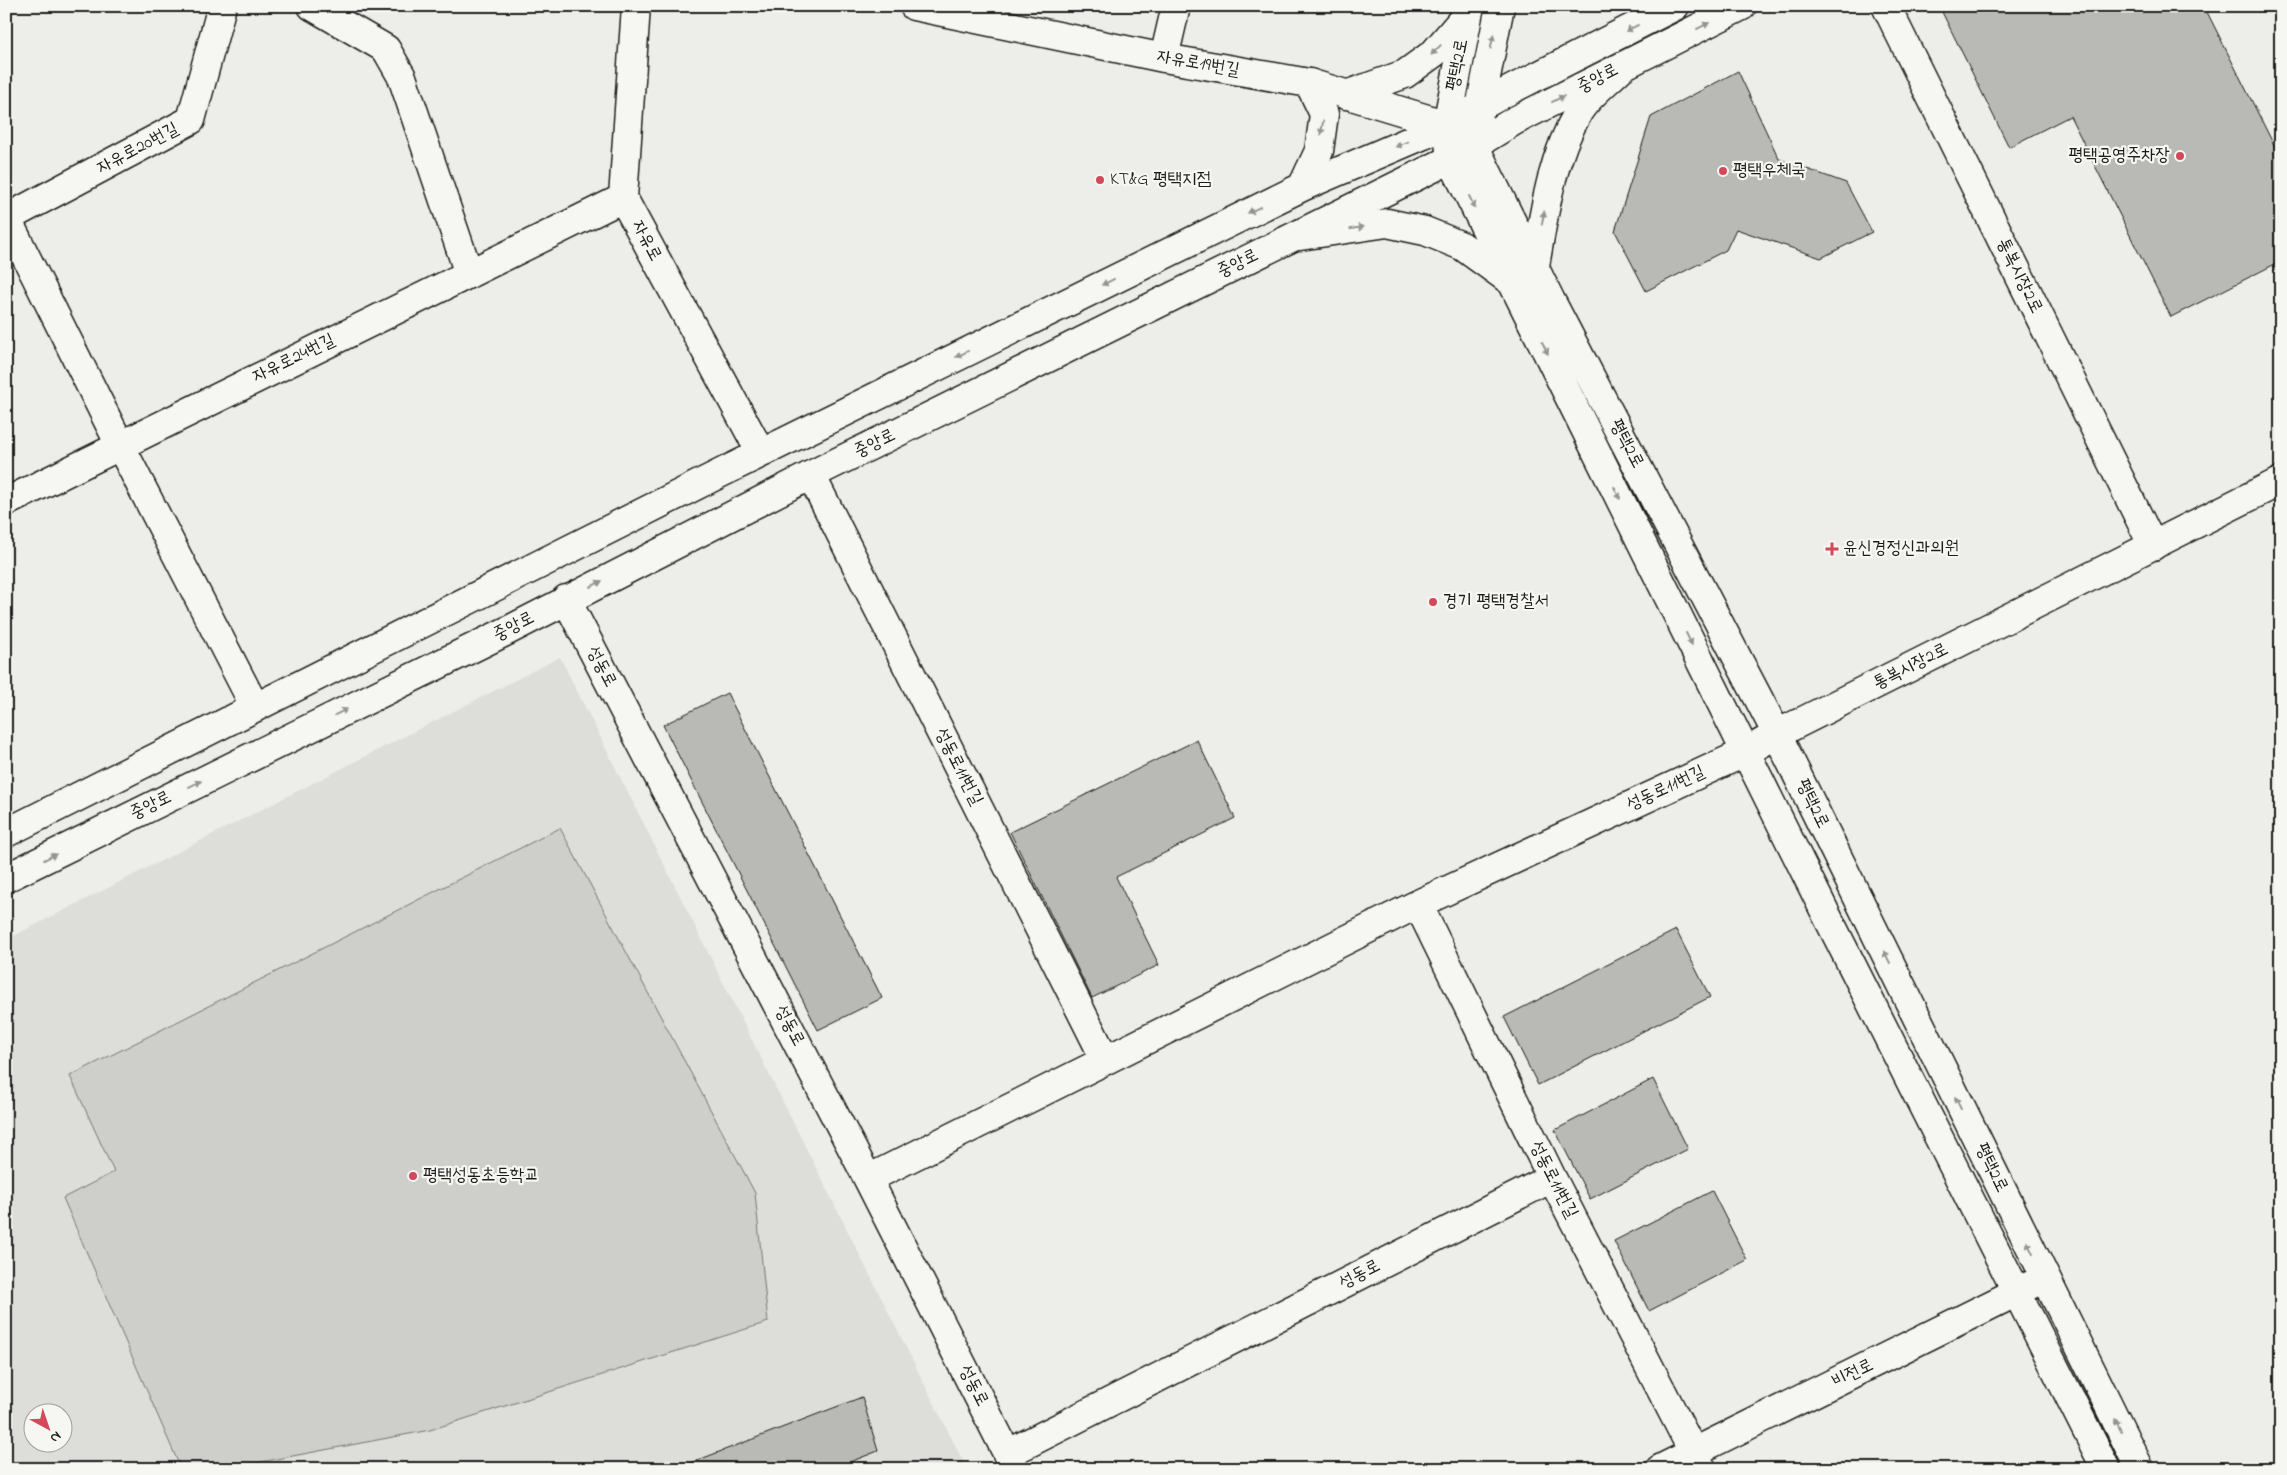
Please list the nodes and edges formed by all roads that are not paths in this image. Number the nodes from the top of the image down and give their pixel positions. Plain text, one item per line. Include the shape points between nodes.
1 (222, 6) edge
2 (312, 6) edge
3 (636, 6) edge
4 (914, 6) edge
5 (1176, 6) edge
6 (1500, 6) edge
7 (1675, 6) edge
8 (1742, 6) edge
9 (1886, 6) edge
10 (1469, 10) edge
11 (1164, 58) junction
12 (1622, 67) junction
13 (1309, 83) junction
14 (1346, 95) junction
15 (1479, 107) junction
16 (1447, 125) junction
17 (1474, 144) junction
18 (1451, 158) junction
19 (1302, 186) junction
20 (623, 198) junction
21 (6, 218) edge
22 (1291, 238) junction
23 (1535, 266) junction
24 (469, 274) junction
25 (1512, 282) junction
26 (120, 445) junction
27 (761, 453) junction
28 (811, 475) junction
29 (2281, 481) edge
30 (6, 502) edge
31 (2153, 546) junction
32 (566, 599) junction
33 (255, 707) junction
34 (1777, 734) junction
35 (1746, 752) junction
36 (6, 833) edge
37 (6, 878) edge
38 (1418, 904) junction
39 (1105, 1059) junction
40 (1552, 1178) junction
41 (868, 1179) junction
42 (2044, 1278) junction
43 (2017, 1292) junction
44 (1011, 1461) edge
45 (1698, 1461) edge
46 (1660, 1469) edge
47 (2106, 1469) edge
48 (2140, 1469) edge

1 - 21 street, 자유로20번길 via 191,120
2 - 24 street via 386,49 402,77
3 - 20 street
4 - 11 street, 자유로19번길
5 - 11 street
15 -> 6 street
7 -> 15 street, 중앙로
12 -> 8 street, 중앙로
9 - 31 street, 통복시장2로
10 -> 14 street via 1434,53 1404,74
10 - 16 street, 평택2로
11 - 13 street, 자유로19번길
17 -> 12 street, 중앙로
23 -> 12 street via 1549,187 1561,150 1580,110
13 - 14 street, 자유로19번길
13 -> 19 street via 1324,114 1319,152
14 - 16 street, 자유로19번길
15 - 16 street, 중앙로
15 - 17 street
16 - 17 street, 자유로19번길
16 - 18 street, 평택2로
16 -> 19 street, 중앙로
17 - 18 street, 중앙로
17 - 23 street, 평택2로
18 - 22 street, 중앙로
18 -> 25 street, 평택2로
19 -> 27 street, 중앙로
20 - 24 street, 자유로24번길
20 - 27 street, 자유로
21 - 26 street
22 -> 25 street via 1386,223 1425,231 1462,246
22 - 28 street, 중앙로
23 - 34 street, 평택2로
24 - 26 street, 자유로24번길
25 -> 35 street, 평택2로
26 - 30 street, 자유로24번길
26 - 33 street
27 - 33 street, 중앙로
32 -> 28 street, 중앙로
28 - 39 street, 성동로11번길
29 - 31 street, 통복시장2로
31 - 34 street, 통복시장2로
37 -> 32 street, 중앙로
32 - 41 street, 성동로
33 - 36 street, 중앙로
34 - 35 street, 성동로11번길
42 -> 34 street, 평택2로
35 - 38 street, 성동로11번길
35 - 43 street, 평택2로
38 - 39 street, 성동로11번길
38 - 40 street, 성동로11번길
39 - 41 street, 성동로11번길
40 - 44 street, 성동로
40 - 45 street, 성동로11번길
41 - 44 street, 성동로
42 - 43 street, 비전로
48 -> 42 street, 평택2로
43 - 45 street, 비전로
43 - 47 street, 평택2로
45 - 46 street, 비전로

